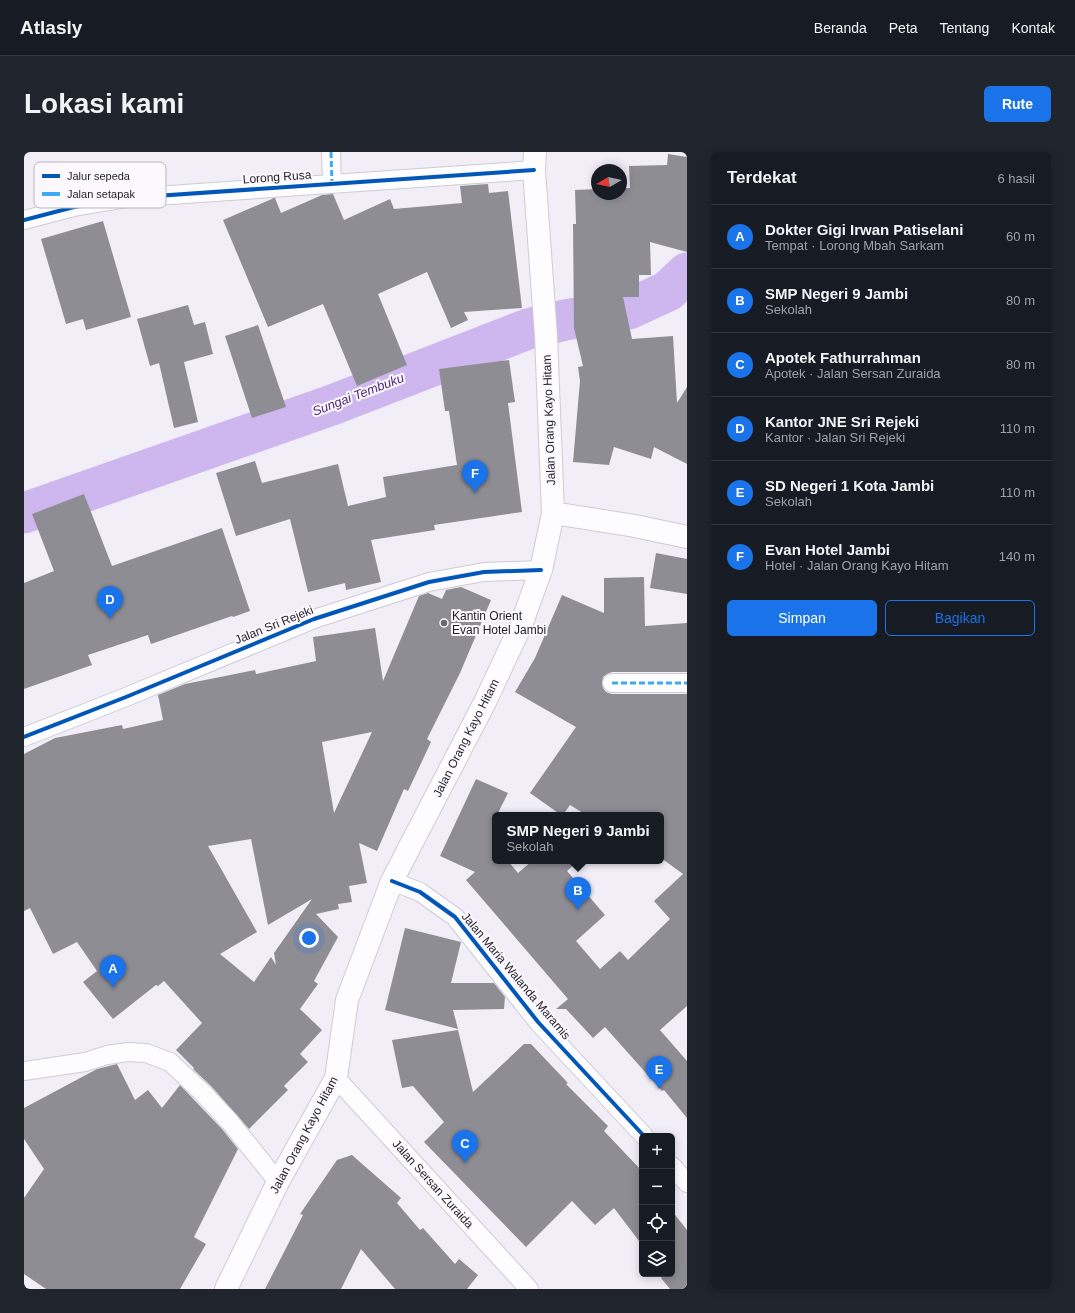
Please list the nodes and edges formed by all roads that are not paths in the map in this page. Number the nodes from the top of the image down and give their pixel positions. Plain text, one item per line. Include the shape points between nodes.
1 (331, 152) edge
2 (535, 161) edge
3 (332, 184) junction
4 (166, 195) edge
5 (70, 208) edge
6 (24, 220) edge
7 (553, 513) junction
8 (687, 538) edge
9 (541, 570) junction
10 (612, 682) dead end
11 (687, 683) edge
12 (24, 737) edge
13 (392, 881) junction
14 (24, 1071) edge
15 (336, 1078) junction
16 (641, 1133) edge
17 (675, 1169) edge
18 (278, 1182) junction
19 (687, 1183) edge
20 (226, 1289) edge
21 (529, 1289) edge

1 - 3 street
2 - 3 street, Lorong Rusa
2 - 7 main road, Jalan Orang Kayo Hitam via 546,336
3 - 4 street, Lorong Rusa
5 - 6 street, Lorong Rusa
7 - 8 main road via 635,526
7 - 9 main road, Jalan Orang Kayo Hitam
9 - 12 street, Jalan Sri Rejeki via 484,572 429,582 314,619
9 - 13 main road, Jalan Orang Kayo Hitam via 521,625 485,702
10 - 11 street
13 - 15 main road, Jalan Orang Kayo Hitam via 347,1000
13 - 16 street, Jalan Maria Walanda Maramis via 420,892 455,917 538,1022
14 - 18 street via 85,1062 128,1052 146,1053 170,1062 230,1122
15 - 18 main road, Jalan Orang Kayo Hitam
15 - 21 street, Jalan Sersan Zuraida
17 - 19 street
18 - 20 main road, Jalan Orang Kayo Hitam

